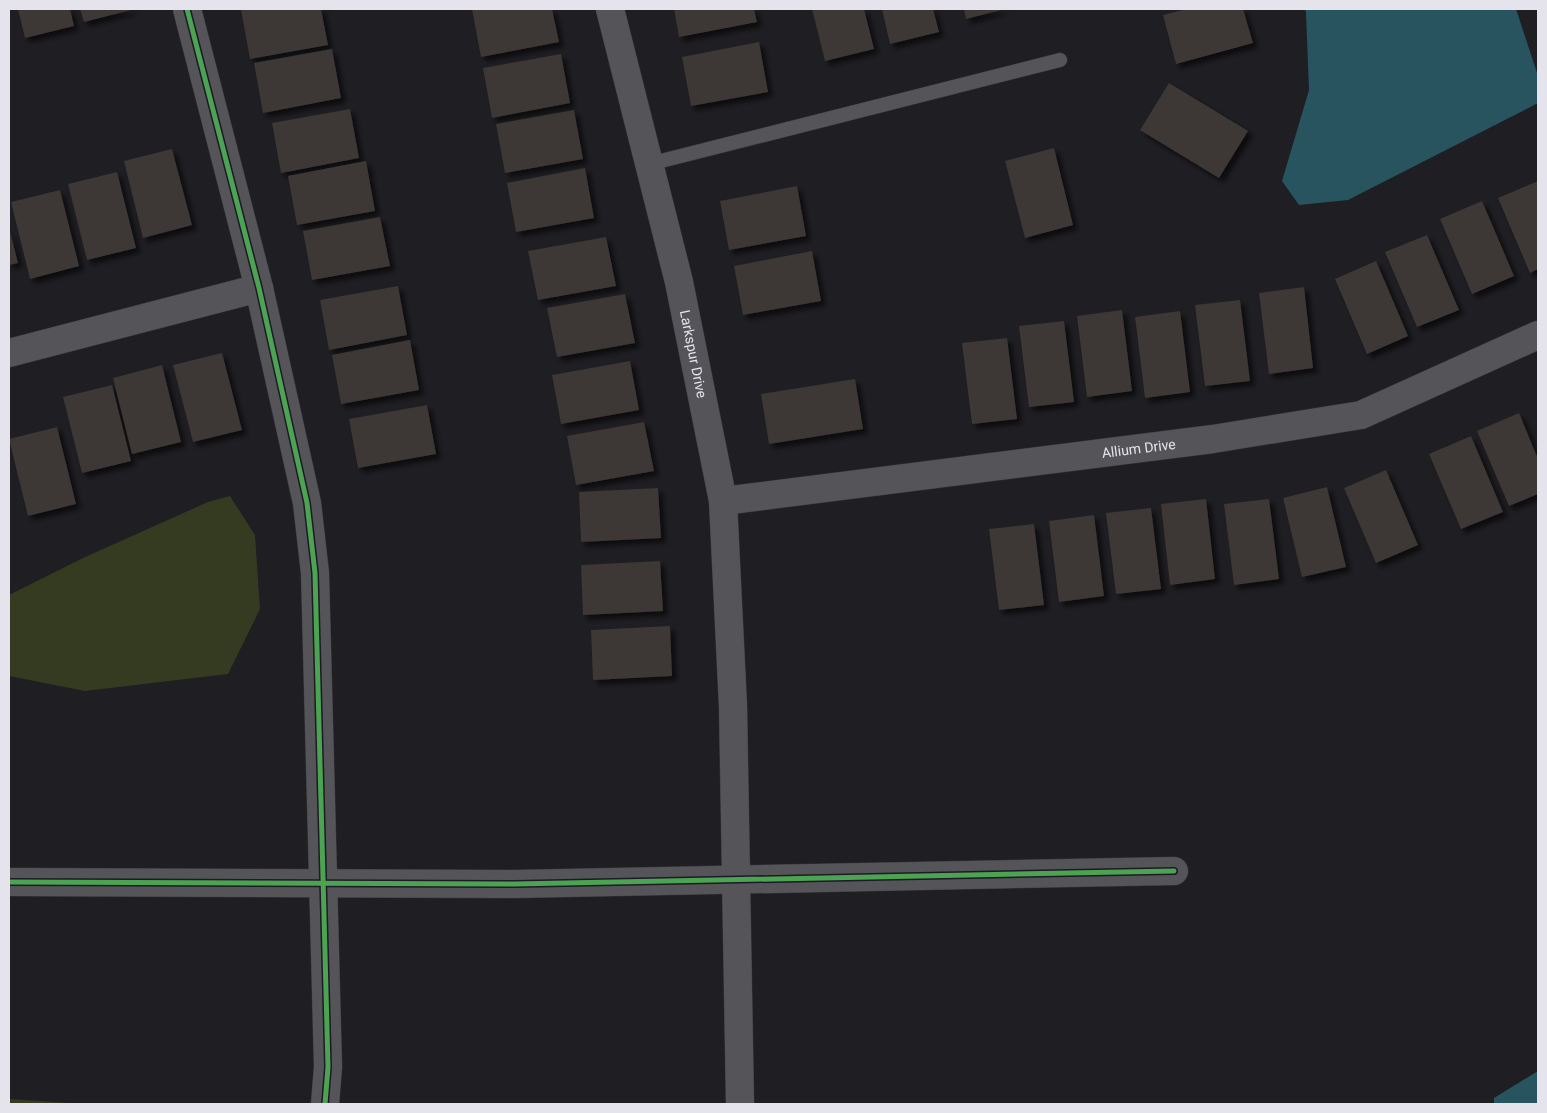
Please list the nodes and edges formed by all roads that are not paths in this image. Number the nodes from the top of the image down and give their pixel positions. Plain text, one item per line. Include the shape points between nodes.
1 (187, 9) edge
2 (610, 9) edge
3 (1060, 60) dead end
4 (649, 164) junction
5 (258, 288) junction
6 (1538, 336) edge
7 (9, 353) edge
8 (723, 502) junction
9 (1174, 871) dead end
10 (736, 880) junction
11 (9, 882) edge
12 (323, 884) junction
13 (325, 1104) edge
14 (740, 1104) edge

1 - 5 street
2 - 4 street, Larkspur Drive
3 - 4 lane
4 - 8 street, Larkspur Drive via 679,282
5 - 7 street
5 - 12 street via 307,503 315,573
6 - 8 street, Allium Drive via 1361,415 1213,439
8 - 10 street, Larkspur Drive via 733,706
9 - 10 street
10 - 12 street
10 - 14 street, Larkspur Drive
11 - 12 street
12 - 13 street via 328,1066

